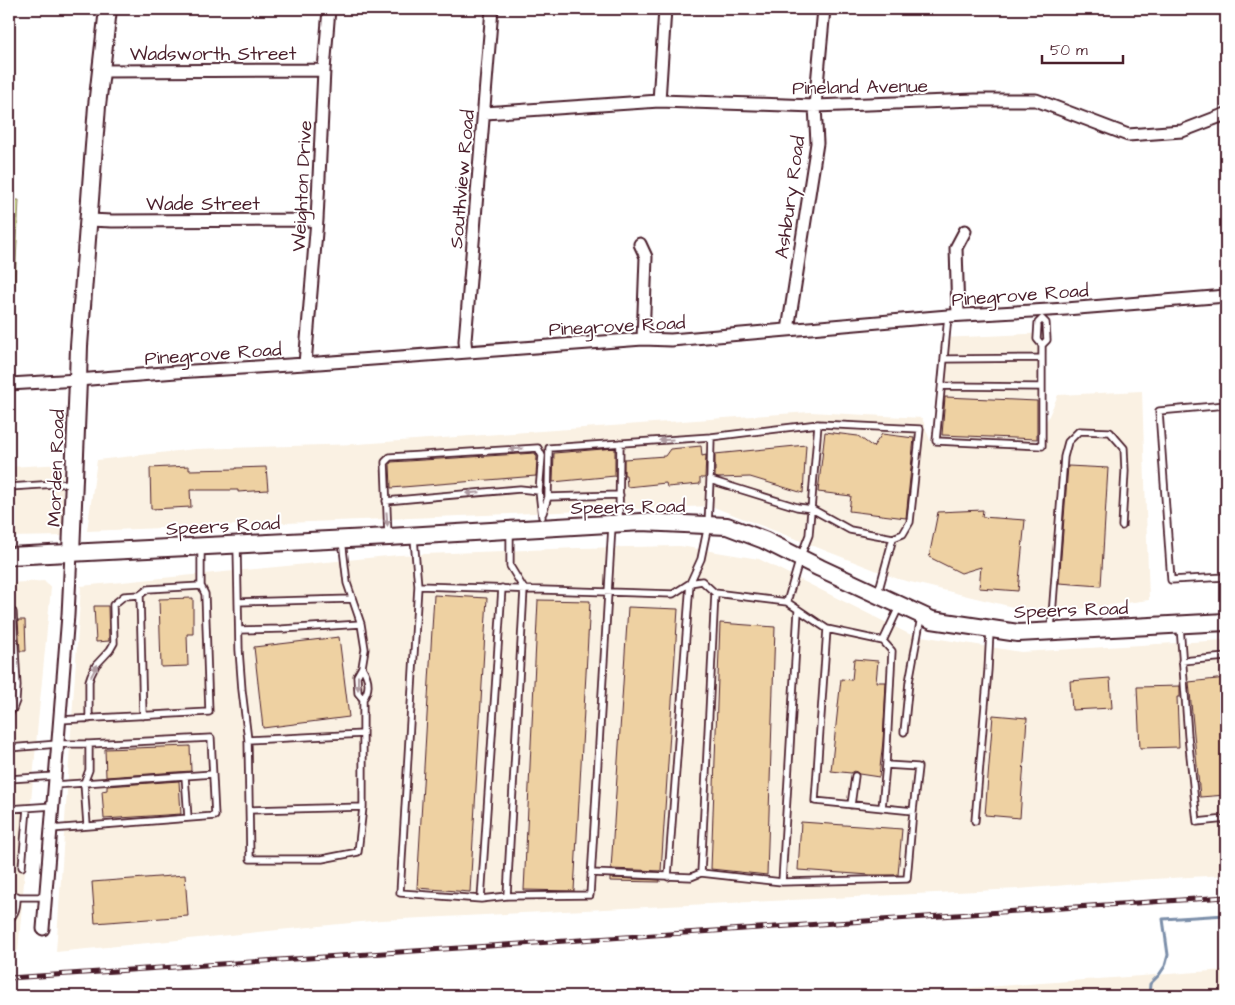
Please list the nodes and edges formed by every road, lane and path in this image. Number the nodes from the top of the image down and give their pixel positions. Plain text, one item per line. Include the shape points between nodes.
1 (108, 9) edge
2 (329, 9) edge
3 (492, 9) edge
4 (665, 9) edge
5 (824, 9) edge
6 (324, 70) junction
7 (101, 71) junction
8 (659, 101) junction
9 (815, 106) junction
10 (485, 113) junction
11 (1226, 114) edge
12 (89, 220) junction
13 (317, 220) junction
14 (965, 231) dead end
15 (640, 244) dead end
16 (1226, 296) edge
17 (1042, 315) junction
18 (953, 316) junction
19 (788, 330) junction
20 (643, 339) junction
21 (1042, 345) junction
22 (466, 352) junction
23 (1041, 358) junction
24 (944, 359) junction
25 (305, 364) junction
26 (78, 380) junction
27 (9, 384) edge
28 (942, 386) junction
29 (1042, 387) junction
30 (1226, 405) edge
31 (818, 424) junction
32 (711, 437) junction
33 (620, 443) junction
34 (710, 480) junction
35 (74, 482) junction
36 (9, 488) edge
37 (539, 491) junction
38 (620, 495) junction
39 (548, 497) junction
40 (386, 501) junction
41 (812, 509) junction
42 (542, 523) junction
43 (616, 524) junction
44 (708, 525) junction
45 (1122, 526) dead end
46 (510, 530) junction
47 (414, 536) junction
48 (388, 537) junction
49 (893, 538) junction
50 (342, 539) junction
51 (237, 545) junction
52 (201, 546) junction
53 (71, 553) junction
54 (9, 556) edge
55 (800, 558) junction
56 (1226, 577) edge
57 (690, 584) junction
58 (201, 586) junction
59 (418, 586) junction
60 (502, 588) junction
61 (524, 589) junction
62 (608, 591) junction
63 (715, 593) junction
64 (140, 595) junction
65 (878, 595) junction
66 (352, 599) junction
67 (238, 602) junction
68 (787, 602) junction
69 (900, 605) junction
70 (9, 610) edge
71 (798, 611) junction
72 (922, 615) junction
73 (1226, 622) edge
74 (361, 624) junction
75 (1180, 624) junction
76 (827, 629) junction
77 (990, 629) junction
78 (239, 630) junction
79 (1051, 632) junction
80 (883, 641) junction
81 (1226, 657) edge
82 (1182, 661) junction
83 (362, 667) junction
84 (9, 690) edge
85 (16, 696) junction
86 (363, 699) junction
87 (9, 713) edge
88 (143, 716) junction
89 (89, 718) junction
90 (59, 720) junction
91 (904, 732) dead end
92 (363, 734) junction
93 (248, 740) junction
94 (58, 744) junction
95 (89, 744) junction
96 (9, 748) edge
97 (886, 764) junction
98 (213, 774) junction
99 (185, 776) junction
100 (855, 776) dead end
101 (9, 779) edge
102 (55, 781) junction
103 (84, 783) junction
104 (852, 805) junction
105 (53, 806) junction
106 (363, 807) junction
107 (27, 808) junction
108 (882, 808) junction
109 (9, 809) edge
110 (250, 810) junction
111 (913, 812) junction
112 (188, 818) junction
113 (1226, 819) edge
114 (975, 821) dead end
115 (87, 825) junction
116 (51, 829) junction
117 (22, 867) dead end
118 (591, 873) junction
119 (701, 873) junction
120 (668, 877) junction
121 (782, 882) junction
122 (17, 896) junction
123 (507, 896) junction
124 (9, 897) edge
125 (46, 897) junction
126 (481, 900) junction
127 (9, 920) edge
128 (43, 929) dead end

1 - 7 main road, Morden Road
2 - 6 street, Weighton Drive
3 - 10 street, Southview Road
4 - 8 street
5 - 9 street, Ashbury Road
6 - 7 street, Wadsworth Street
6 - 13 street, Weighton Drive
7 - 12 main road, Morden Road
8 - 9 street, Pineland Avenue
8 - 10 street, Pineland Avenue
9 - 11 street, Pineland Avenue via 1036,100 1128,135 1182,131
9 - 19 street, Ashbury Road via 817,143
10 - 22 street, Southview Road
12 - 13 street, Wade Street
12 - 26 main road, Morden Road
13 - 25 street, Weighton Drive
14 - 18 street via 956,248
15 - 20 street via 646,257
16 - 17 street, Pinegrove Road
17 - 18 street, Pinegrove Road
17 - 21 lane via 1047,340
17 - 21 lane via 1036,339
18 - 19 street, Pinegrove Road
18 - 24 lane
19 - 20 street, Pinegrove Road via 671,340
20 - 22 street, Pinegrove Road
21 - 23 lane
22 - 25 street, Pinegrove Road
23 - 24 lane
23 - 29 lane
24 - 28 lane
25 - 26 street, Pinegrove Road
26 - 27 street, Pinegrove Road
26 - 35 main road, Morden Road
28 - 29 lane
28 - 29 lane via 936,441 1042,446
30 - 56 lane via 1160,411 1171,580
31 - 32 lane
31 - 41 lane
31 - 49 lane via 920,429 910,522 903,534
32 -> 33 lane
32 - 34 lane
33 - 38 lane
33 - 39 lane via 549,448
34 - 41 lane
34 - 44 lane
35 - 36 lane
35 - 53 main road, Morden Road
37 -> 40 lane via 520,489
37 -> 40 lane via 542,456 538,448 419,455 390,457 385,462
37 - 42 lane
38 - 39 lane
38 - 43 lane
39 - 42 lane
40 -> 48 lane
41 - 49 lane via 850,530
41 - 55 lane via 809,535
42 - 43 main road, Speers Road
42 - 46 main road, Speers Road
43 - 44 main road, Speers Road
43 - 62 lane
44 - 55 main road, Speers Road via 727,526
44 - 57 lane via 701,559
45 - 79 lane via 1124,448 1110,432 1080,431 1068,442 1064,456
46 - 47 main road, Speers Road
46 - 61 lane via 510,566
47 - 48 main road, Speers Road
47 - 59 lane
48 - 50 main road, Speers Road
49 - 65 lane
50 - 51 main road, Speers Road
50 - 66 lane
51 - 52 main road, Speers Road
51 - 67 lane
52 - 53 main road, Speers Road
52 - 58 lane
53 - 54 main road, Speers Road
53 - 90 street, Morden Road
55 - 65 main road, Speers Road
55 - 68 lane
57 - 62 lane via 673,594
57 - 63 lane via 702,581
57 - 120 lane
58 - 64 lane via 148,589
58 - 88 lane via 205,594 209,712
59 - 60 lane
59 - 126 lane via 400,893
60 - 61 lane
60 - 126 lane
61 - 62 lane
61 - 123 lane
62 - 118 lane
63 - 68 lane
63 - 119 lane
64 - 88 lane
89 -> 64 lane via 91,675 114,644 113,605 124,596
65 - 69 main road, Speers Road
66 - 67 lane
66 - 74 lane
67 - 78 lane
68 - 71 lane
69 - 72 main road, Speers Road
69 - 80 lane
70 - 85 lane via 12,612
71 - 76 lane
71 - 121 lane
72 - 77 main road, Speers Road via 932,620
72 - 91 lane via 909,682
73 - 75 main road, Speers Road
74 - 78 lane
74 - 83 lane
75 - 79 main road, Speers Road
75 - 82 lane
76 - 80 lane
76 - 104 lane via 815,801
77 - 79 main road, Speers Road via 1018,633
77 - 114 lane
78 - 93 lane
80 - 97 lane via 892,651
81 - 82 lane
82 - 113 lane via 1197,822
83 - 86 lane via 368,676 367,693
83 -> 86 lane via 357,676 358,693
84 - 85 lane
85 - 87 lane via 13,710
86 - 92 lane
88 - 89 lane
89 - 90 lane
90 - 94 street, Morden Road
92 - 93 lane
92 - 106 lane
93 - 110 lane
94 - 95 lane
94 - 96 lane
94 - 102 street, Morden Road
95 - 98 lane via 210,738
95 - 103 lane via 90,770
97 - 108 lane
97 - 111 lane via 918,767
98 - 99 lane
98 - 112 lane via 215,816
99 - 103 lane
99 - 112 lane
100 - 104 lane
101 - 102 lane
102 - 103 lane
102 - 105 street, Morden Road
103 - 115 lane
104 - 108 lane
105 - 107 lane
105 - 116 street, Morden Road
106 - 110 lane
106 - 110 lane via 358,852 322,859 250,859
107 - 109 lane
107 - 117 lane
108 - 111 lane
111 - 121 lane via 907,880
112 - 115 lane
115 - 116 lane
116 - 125 street, Morden Road
118 - 120 lane
118 - 123 lane via 590,895
119 - 120 lane via 691,877
119 - 121 lane
122 - 124 lane
122 - 125 lane
122 - 127 lane via 17,907
123 - 126 lane
125 - 128 street, Morden Road

